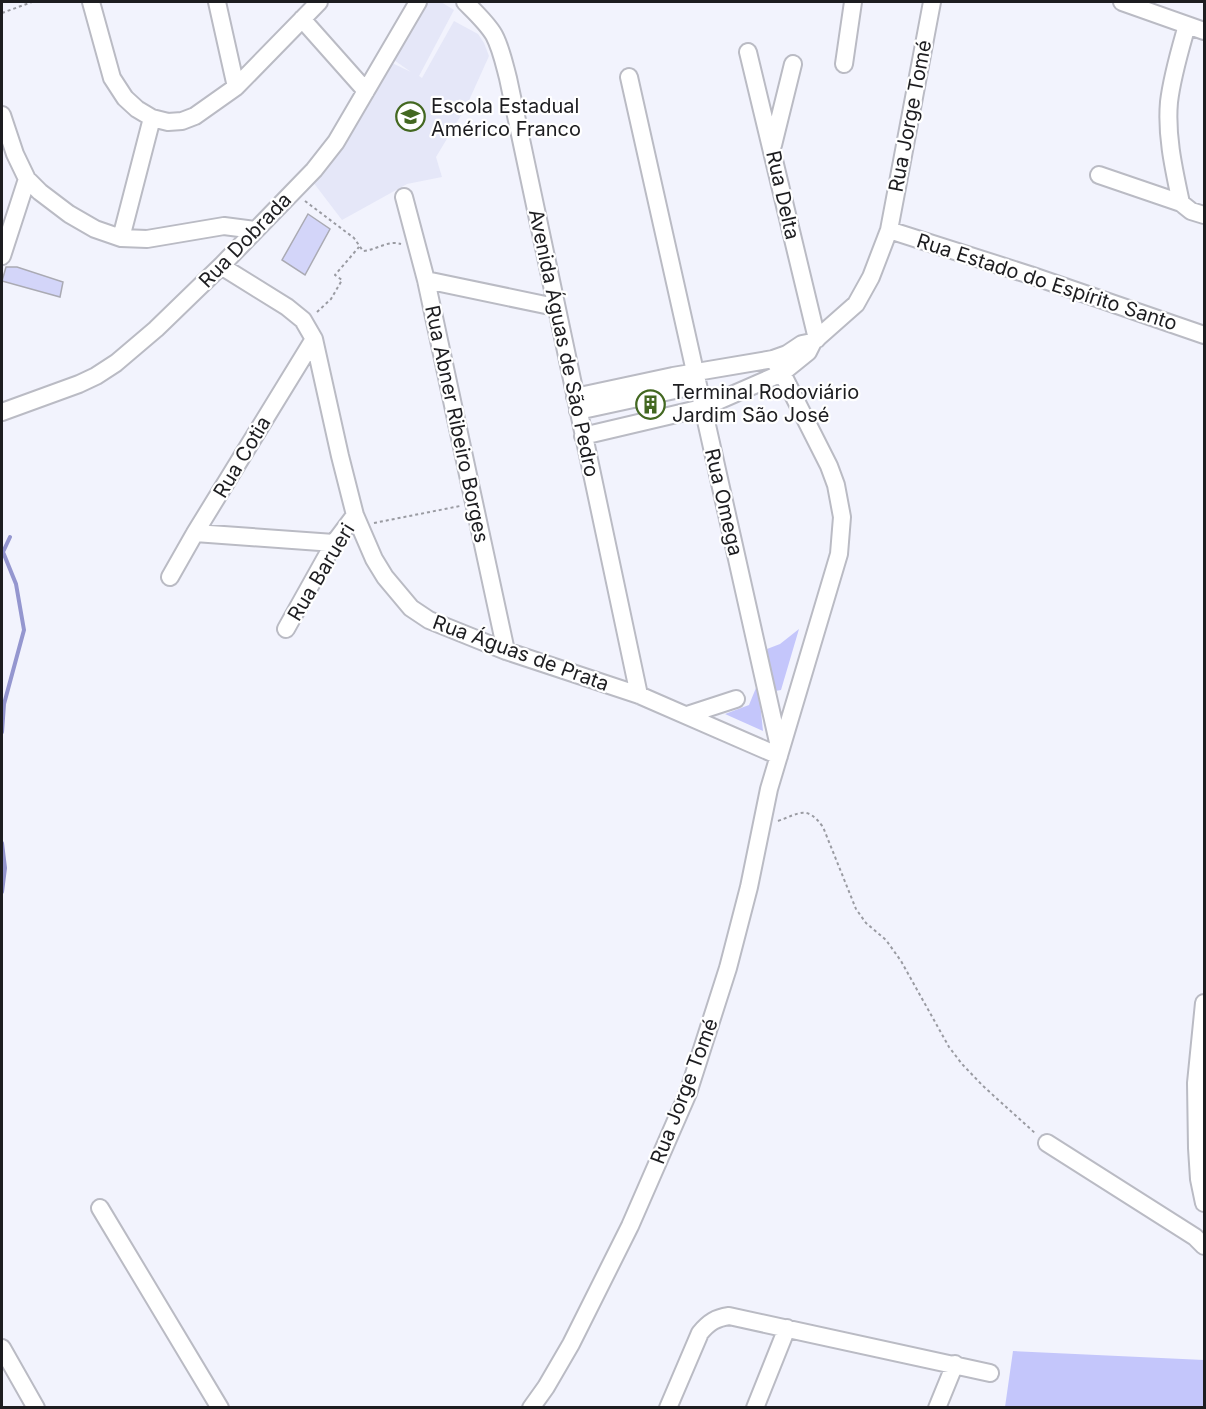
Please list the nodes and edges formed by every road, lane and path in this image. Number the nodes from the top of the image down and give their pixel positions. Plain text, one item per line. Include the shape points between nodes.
1 (32, 2) edge
2 (91, 2) edge
3 (217, 2) edge
4 (319, 2) edge
5 (418, 2) edge
6 (465, 2) edge
7 (836, 2) edge
8 (932, 2) edge
9 (1122, 2) edge
10 (852, 4) edge
11 (2, 13) edge
12 (302, 19) junction
13 (1187, 25) junction
14 (1204, 32) edge
15 (748, 52) dead end
16 (793, 64) dead end
17 (844, 64) dead end
18 (629, 77) dead end
19 (236, 87) junction
20 (366, 91) junction
21 (2, 115) edge
22 (152, 118) junction
23 (772, 149) junction
24 (1099, 176) dead end
25 (27, 179) junction
26 (288, 195) junction
27 (404, 197) dead end
28 (1181, 203) junction
29 (1204, 216) edge
30 (255, 230) junction
31 (889, 230) junction
32 (121, 238) junction
33 (359, 247) junction
34 (418, 250) junction
35 (2, 256) edge
36 (221, 266) junction
37 (426, 280) junction
38 (555, 307) junction
39 (303, 320) junction
40 (1204, 335) edge
41 (314, 339) junction
42 (815, 341) junction
43 (777, 366) junction
44 (699, 391) junction
45 (4, 413) edge
46 (579, 417) junction
47 (474, 503) junction
48 (357, 521) junction
49 (195, 533) junction
50 (334, 543) junction
51 (170, 577) dead end
52 (286, 630) dead end
53 (506, 651) junction
54 (639, 695) junction
55 (736, 699) dead end
56 (687, 715) junction
57 (780, 754) junction
58 (761, 827) junction
59 (1204, 1003) edge
60 (1047, 1143) joint
61 (1204, 1203) edge
62 (100, 1208) dead end
63 (1200, 1242) edge
64 (787, 1328) junction
65 (2, 1348) edge
66 (955, 1364) junction
67 (990, 1373) dead end
68 (36, 1407) edge
69 (220, 1407) edge
70 (531, 1407) edge
71 (668, 1407) edge
72 (755, 1407) edge
73 (937, 1407) edge

1 - 11 path
2 - 22 street via 112,78 125,98
3 - 19 street
4 - 12 street
5 - 20 street, Rua Dobrada
6 - 38 street, Avenida Águas de São Pedro via 494,35 502,55
7 - 10 street
8 - 31 street, Rua Jorge Tomé
9 - 13 street
10 - 17 street
12 - 19 street
12 - 20 street
13 - 14 street
13 - 28 street via 1169,104 1170,145
15 - 23 street, Rua Delta
16 - 23 street
18 - 44 street, Rua Omega
19 - 22 street via 189,119 168,122
20 - 26 street, Rua Dobrada via 336,142
21 - 25 street
22 - 32 street
23 - 42 street, Rua Delta
24 - 28 street
25 - 32 street via 69,214
25 - 35 street
26 - 30 street, Rua Dobrada
26 - 33 path via 308,202 354,238
27 - 34 street, Rua Abner Ribeiro Borges
28 - 29 street
30 - 32 street via 224,226 147,239
30 - 36 street, Rua Dobrada
31 - 40 street, Rua Estado do Espírito Santo
31 - 42 street, Rua Jorge Tomé via 864,292
33 - 34 path via 368,251 392,242
33 - 39 path via 335,274 342,280 331,299
34 - 37 street, Rua Abner Ribeiro Borges
36 - 39 street, Rua Águas de Prata
36 - 45 street, Rua Dobrada via 116,363 79,384
37 - 38 street
37 - 47 street, Rua Abner Ribeiro Borges
38 - 46 street, Avenida Águas de São Pedro
39 - 41 street, Rua Águas de Prata
41 - 48 street, Rua Águas de Prata
41 - 49 street, Rua Cotia
42 - 43 street, Rua Jorge Tomé via 808,352
43 - 44 street
43 - 44 street
43 - 57 street, Rua Jorge Tomé via 830,466 842,518 839,554
44 - 46 street
44 - 46 street
44 - 57 street, Rua Omega
46 - 54 street, Avenida Águas de São Pedro
47 - 48 path
47 - 53 street, Rua Abner Ribeiro Borges
48 - 50 street, Rua Barueri
48 - 53 street, Rua Águas de Prata via 385,577 411,608 429,620
49 - 50 street
49 - 51 street, Rua Cotia
50 - 52 street, Rua Barueri
53 - 54 street, Rua Águas de Prata
54 - 56 street, Rua Águas de Prata
55 - 56 street
56 - 57 street, Rua Águas de Prata
57 - 58 street, Rua Jorge Tomé
58 - 60 path via 801,812 815,816 856,909 901,960 949,1047 983,1086
58 - 70 street, Rua Jorge Tomé via 728,968 687,1093 630,1226 571,1344
59 - 61 street via 1196,1083 1198,1169
60 - 63 street
62 - 69 street
64 - 66 street
64 - 71 street via 729,1316 708,1323
64 - 72 street
65 - 68 street
66 - 67 street
66 - 73 street

